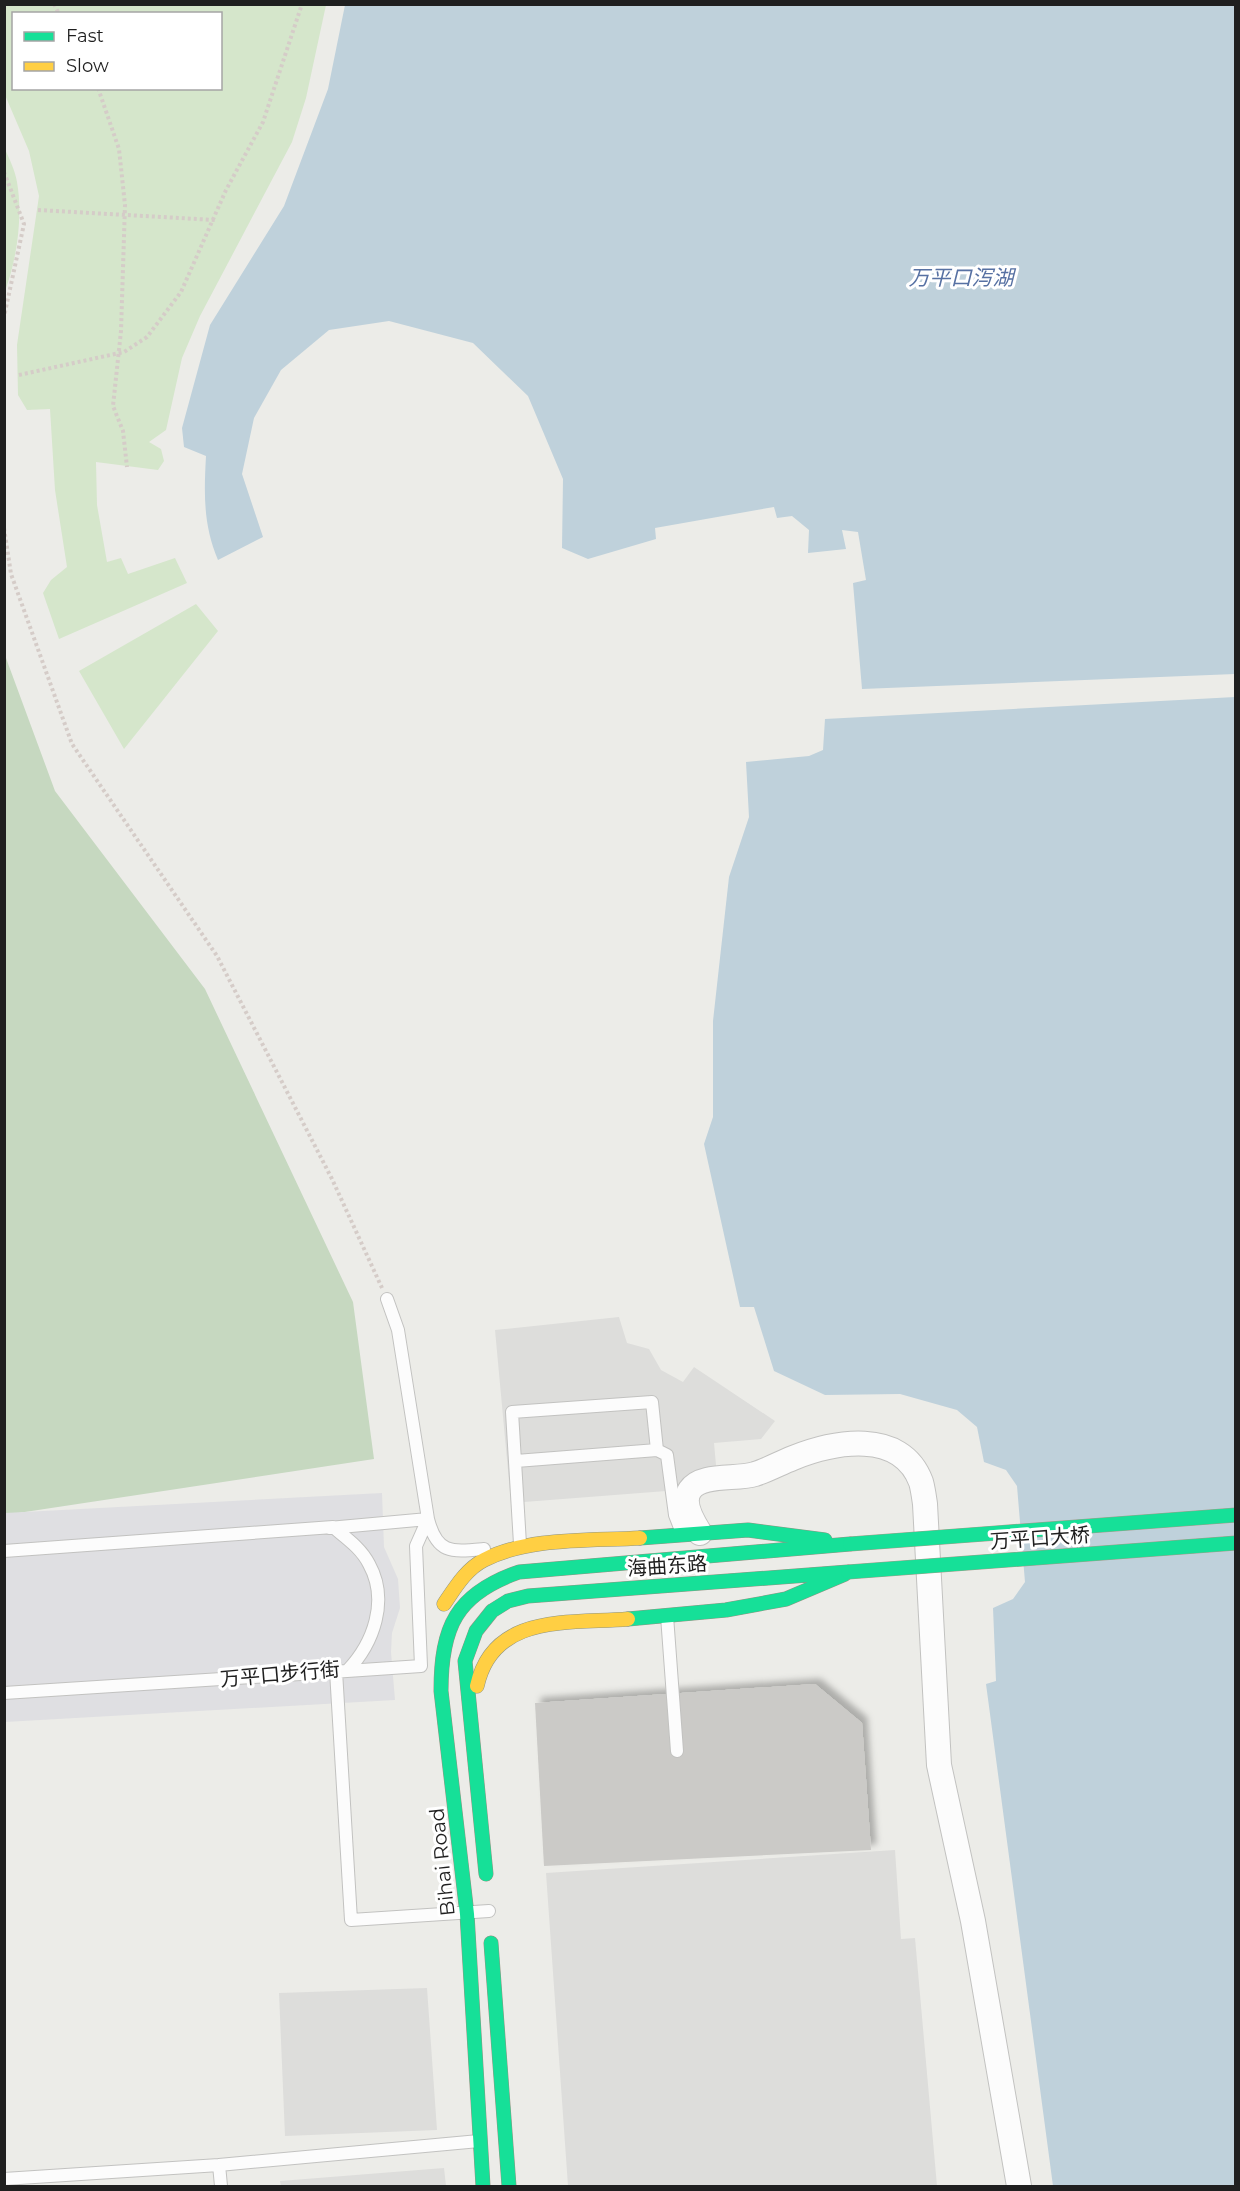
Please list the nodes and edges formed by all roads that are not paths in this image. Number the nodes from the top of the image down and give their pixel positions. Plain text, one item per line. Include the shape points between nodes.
1 (387, 1299) road end
2 (657, 1450) junction
3 (516, 1461) junction
4 (1236, 1515) edge
5 (428, 1519) junction
6 (326, 1528) junction
7 (691, 1533) junction
8 (1236, 1543) edge
9 (850, 1544) junction
10 (520, 1546) junction
11 (4, 1551) edge
12 (519, 1572) joint
13 (848, 1572) junction
14 (667, 1615) junction
15 (421, 1666) junction
16 (342, 1671) junction
17 (424, 1682) dead end
18 (4, 1693) edge
19 (428, 1701) dead end
20 (472, 1738) junction
21 (677, 1751) dead end
22 (452, 1769) junction
23 (488, 1900) junction
24 (467, 1914) junction
25 (480, 2141) junction
26 (219, 2165) junction
27 (4, 2179) edge
28 (221, 2187) edge
29 (483, 2187) edge
30 (509, 2187) edge
31 (1019, 2187) edge

1 - 5 lane via 398,1330
2 - 3 lane
2 - 3 lane via 652,1402 524,1411 512,1412
2 - 7 lane via 668,1455 675,1515
3 - 10 lane
4 - 9 main road, 万平口大桥, bridge
5 - 6 lane
5 - 10 lane via 434,1540 447,1548
5 - 15 lane via 416,1546
6 - 11 lane
6 - 16 lane, 万平口步行街 via 333,1527 354,1544 369,1564 377,1586 375,1625 367,1647
7 - 9 main road via 748,1530
7 - 10 main road
7 - 31 street via 688,1492 697,1482 753,1475 846,1443 894,1450 910,1464 921,1482 939,1766 972,1922
8 - 13 main road, 万平口大桥, bridge
9 - 12 main road, 海曲东路
10 - 15 main road via 483,1560 453,1590 426,1640
12 - 22 main road, Bihai Road via 500,1578 464,1606 450,1624 443,1642 441,1691
13 - 14 main road via 786,1599
13 - 20 main road, 海曲东路 via 528,1596 508,1601 492,1611 476,1631 465,1661
14 - 20 main road via 525,1628 500,1640 477,1683
14 - 21 lane
15 - 16 lane
15 - 17 main road
16 - 18 lane, 万平口步行街
16 - 24 lane via 351,1920
19 - 22 main road
20 - 23 main road
22 - 24 main road, Bihai Road
23 - 24 lane
23 - 30 main road
24 - 25 main road, Bihai Road
25 - 26 lane
25 - 29 main road, Bihai Road
26 - 27 lane
26 - 28 lane

